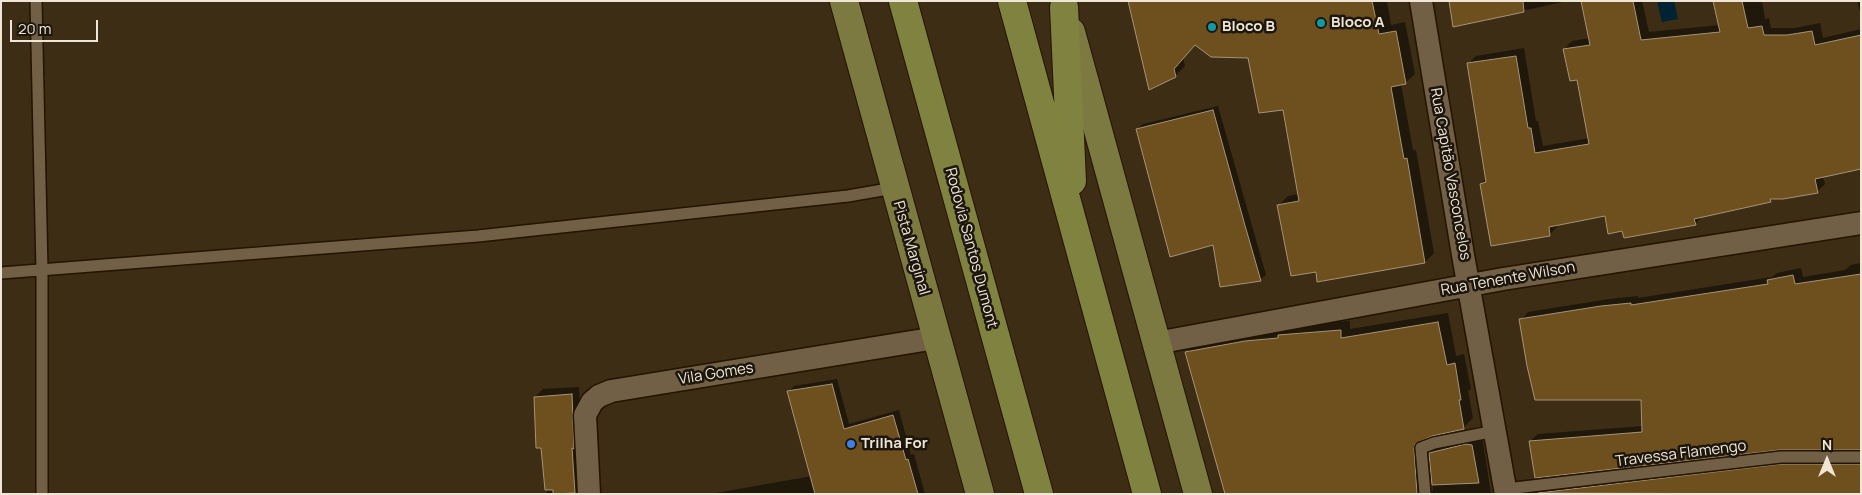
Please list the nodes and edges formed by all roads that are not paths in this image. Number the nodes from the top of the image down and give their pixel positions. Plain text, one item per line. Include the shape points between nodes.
1 (36, 1) edge
2 (844, 1) edge
3 (903, 1) edge
4 (1012, 1) edge
5 (1421, 1) edge
6 (1063, 4) edge
7 (894, 188) junction
8 (1861, 223) edge
9 (1074, 232) junction
10 (42, 270) junction
11 (1, 273) edge
12 (1469, 286) junction
13 (936, 338) junction
14 (1156, 343) junction
15 (1496, 431) junction
16 (1861, 457) edge
17 (1506, 492) edge
18 (42, 494) edge
19 (589, 494) edge
20 (980, 494) edge
21 (1039, 494) edge
22 (1147, 494) edge
23 (1198, 494) edge
24 (1425, 494) edge

1 - 10 lane
2 - 7 main road, Pista Marginal
3 - 21 highway, Rodovia Santos Dumont
4 - 9 highway
5 - 12 street, Rua Capitão Vasconcelos
6 - 9 highway
6 - 14 main road
7 - 10 lane via 848,196 478,236
7 - 13 main road, Pista Marginal
8 - 12 street, Rua Tenente Wilson
9 - 22 highway
10 - 11 lane
10 - 18 lane
12 - 14 street, Rua Tenente Wilson
12 - 15 street, Rua Capitão Vasconcelos
13 - 19 street, Vila Gomes via 611,391 599,396 585,416
13 - 20 main road, Pista Marginal
14 - 23 main road
15 - 17 street, Rua Capitão Vasconcelos
15 - 24 lane via 1421,448
16 - 17 lane, Travessa Flamengo via 1781,457

